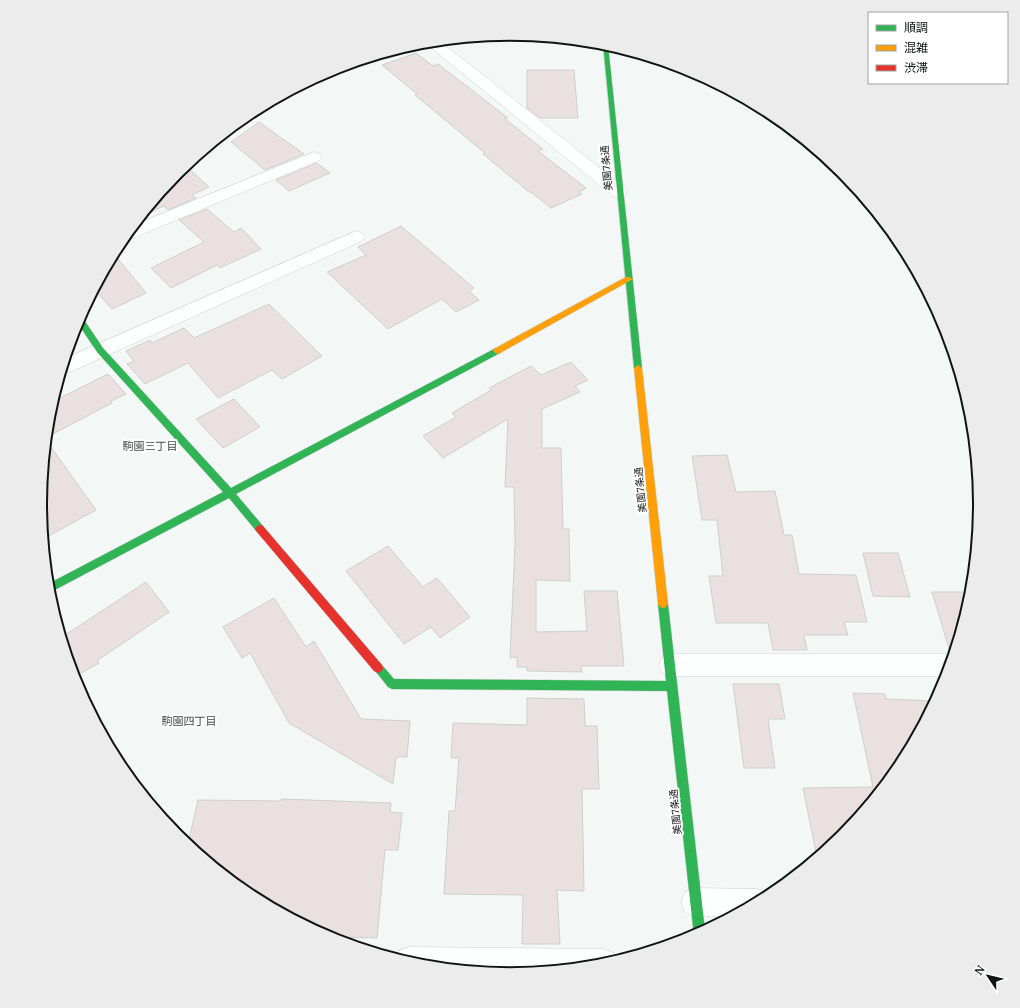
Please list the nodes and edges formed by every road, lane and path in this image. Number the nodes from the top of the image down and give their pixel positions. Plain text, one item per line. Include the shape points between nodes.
1 (438, 47) edge
2 (606, 51) edge
3 (314, 157) dead end
4 (619, 192) junction
5 (137, 230) edge
6 (356, 237) dead end
7 (629, 279) junction
8 (83, 325) edge
9 (100, 350) junction
10 (69, 364) edge
11 (230, 493) junction
12 (55, 586) edge
13 (944, 665) edge
14 (672, 676) junction
15 (695, 902) junction
16 (746, 902) edge
17 (698, 927) edge
18 (446, 962) edge
19 (564, 964) edge

1 - 4 street
2 - 4 street, 美園7条通
3 - 5 street
4 - 7 street, 美園7条通
6 - 9 street
7 - 11 street
7 - 14 street, 美園7条通
8 - 9 street
9 - 10 street
9 - 11 street
11 - 12 street
11 - 14 street via 392,684
13 - 14 street
14 - 15 street, 美園7条通
15 - 16 street
15 - 17 street, 美園7条通
18 - 19 street

